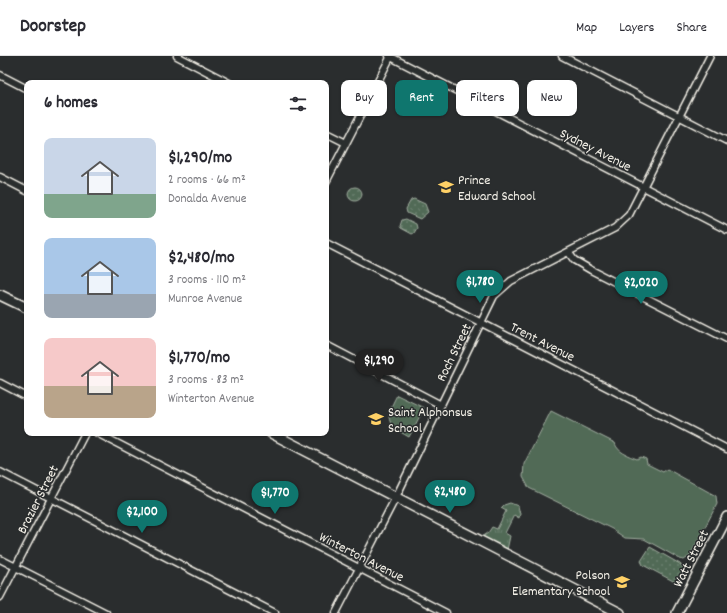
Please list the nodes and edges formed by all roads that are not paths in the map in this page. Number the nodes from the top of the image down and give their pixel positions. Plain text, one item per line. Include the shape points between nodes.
1 (177, 56) edge
2 (390, 56) edge
3 (562, 56) edge
4 (710, 56) edge
5 (0, 75) edge
6 (223, 80) edge
7 (24, 87) edge
8 (680, 117) junction
9 (329, 135) edge
10 (727, 141) edge
11 (346, 144) junction
12 (329, 176) edge
13 (0, 177) edge
14 (644, 187) junction
15 (24, 189) edge
16 (727, 230) edge
17 (329, 245) edge
18 (568, 253) junction
19 (0, 295) edge
20 (24, 307) edge
21 (480, 323) junction
22 (727, 339) edge
23 (329, 347) edge
24 (0, 383) edge
25 (24, 395) edge
26 (441, 405) junction
27 (83, 436) edge
28 (103, 436) edge
29 (277, 436) edge
30 (727, 449) edge
31 (0, 472) edge
32 (396, 497) junction
33 (51, 498) junction
34 (727, 517) edge
35 (0, 559) edge
36 (16, 567) junction
37 (359, 568) junction
38 (0, 597) edge
39 (106, 613) edge
40 (275, 613) edge
41 (336, 613) edge
42 (446, 613) edge
43 (620, 613) edge
44 (677, 613) edge

1 - 6 street
2 - 11 street
2 - 14 street, Sydney Avenue
3 - 8 street
4 - 8 street, Roch Street
5 - 7 street
8 - 10 street
8 - 14 street, Roch Street
9 - 11 street
11 - 12 street
13 - 15 street
14 - 16 street, Sydney Avenue
14 - 18 street, Roch Street via 629,215 616,228
17 - 21 street, Trent Avenue
18 - 21 street, Roch Street via 511,281 494,296
18 - 22 street via 574,260 591,270
19 - 20 street
21 - 26 street, Roch Street
21 - 30 street, Trent Avenue
23 - 26 street
24 - 25 street
26 - 32 street, Roch Street
27 - 33 street, Brazier Street
28 - 37 street, Winterton Avenue
29 - 32 street
31 - 33 street
32 - 37 street, Roch Street
32 - 43 street
33 - 36 street, Brazier Street
33 - 40 street
34 - 44 street, Watt Street
35 - 36 street
36 - 38 street, Brazier Street
36 - 39 street
37 - 41 street, Roch Street
37 - 42 street, Winterton Avenue

